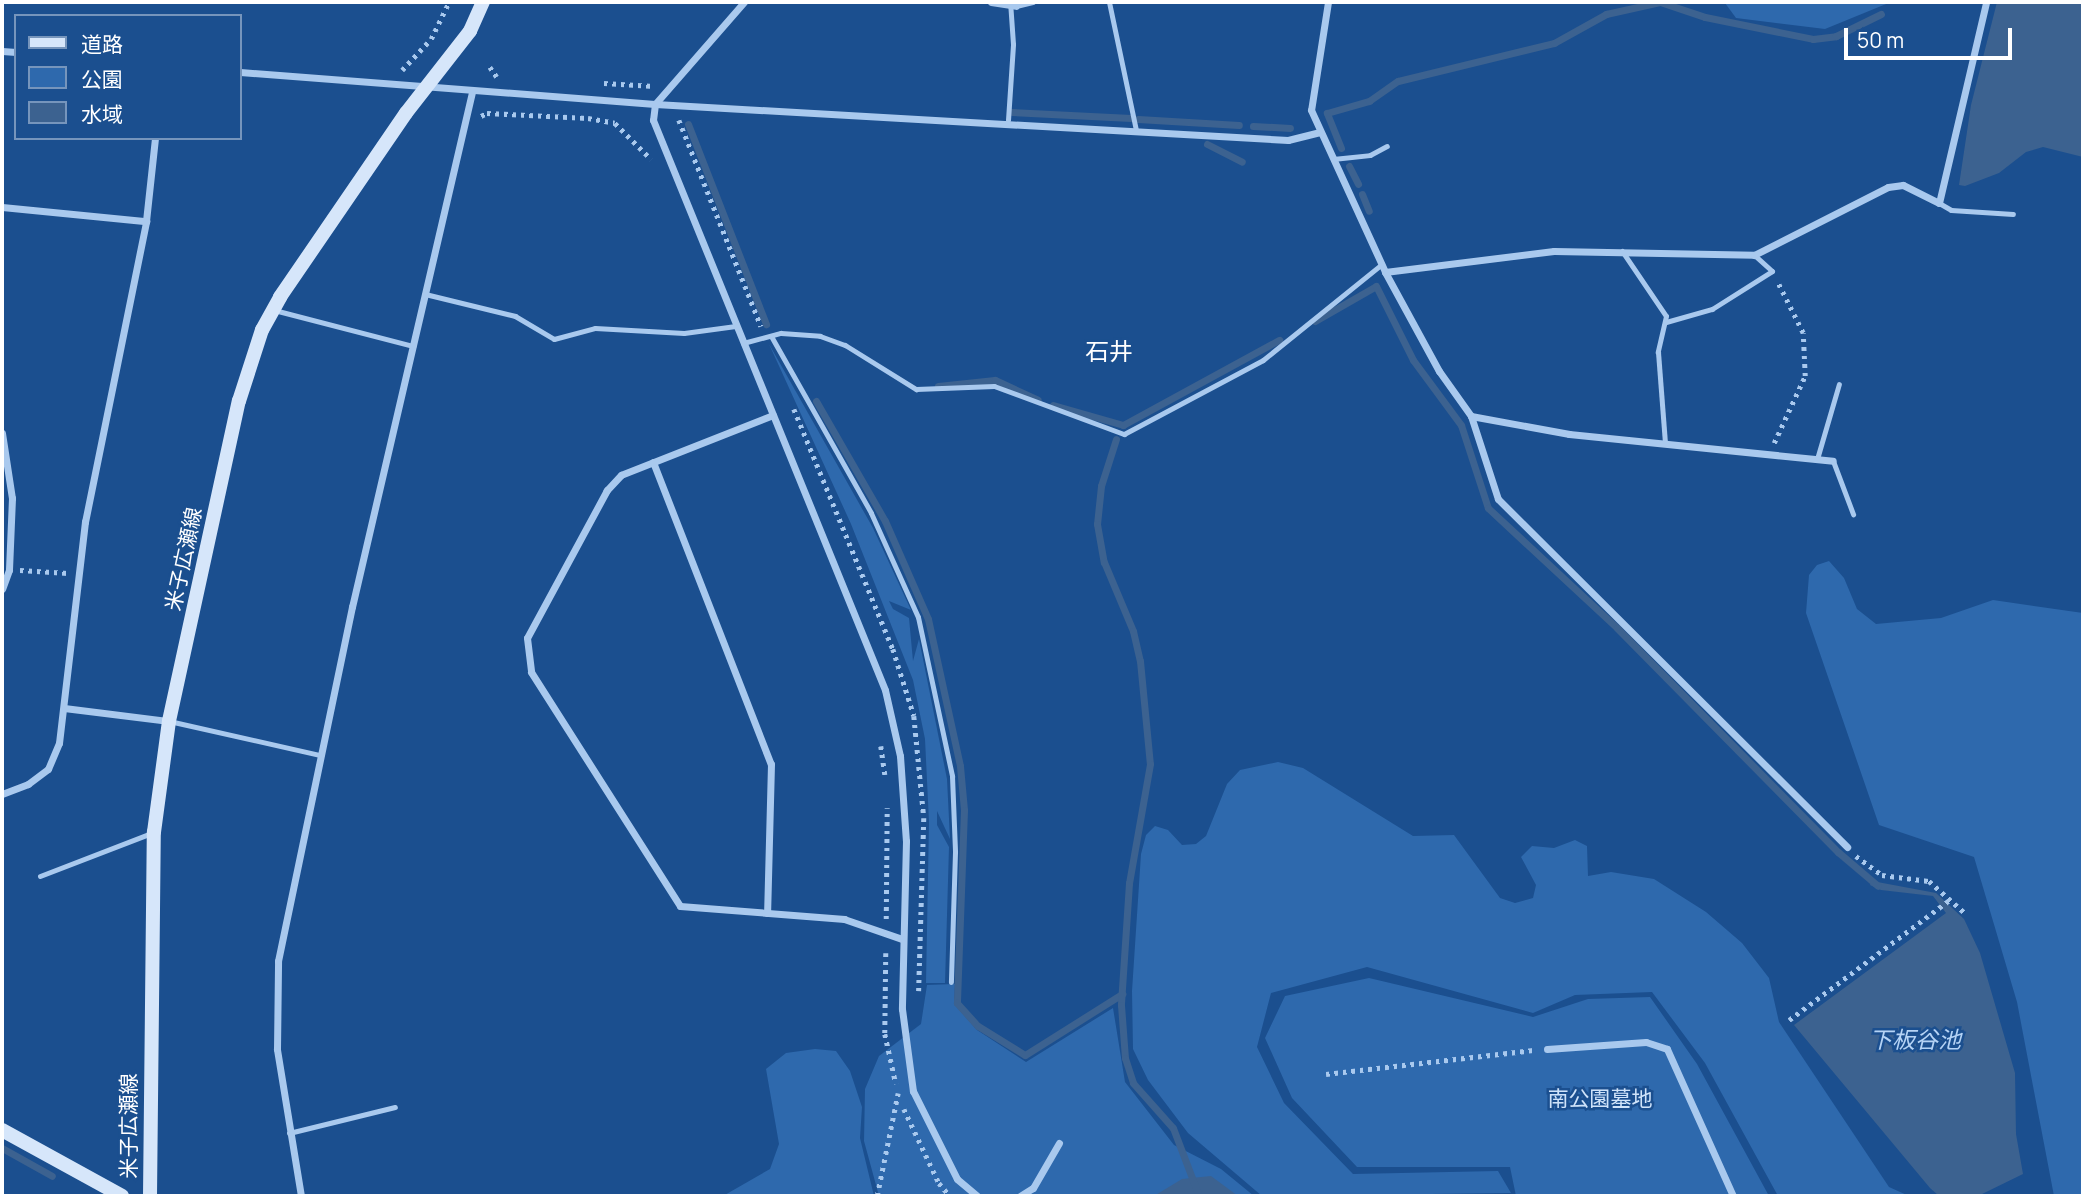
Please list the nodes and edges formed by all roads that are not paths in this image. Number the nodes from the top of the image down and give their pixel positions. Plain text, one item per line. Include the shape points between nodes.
1 (483, 2) edge
2 (744, 2) edge
3 (991, 2) edge
4 (1032, 2) edge
5 (1109, 2) edge
6 (1328, 2) edge
7 (1986, 2) edge
8 (1013, 6) junction
9 (242, 72) edge
10 (430, 86) junction
11 (472, 92) junction
12 (655, 104) junction
13 (1008, 120) junction
14 (1136, 130) junction
15 (1320, 132) junction
16 (155, 140) edge
17 (1387, 146) dead end
18 (1332, 159) junction
19 (1939, 203) junction
20 (2, 207) edge
21 (2013, 214) dead end
22 (146, 220) junction
23 (1622, 251) junction
24 (1754, 255) junction
25 (1383, 268) junction
26 (425, 294) junction
27 (273, 310) junction
28 (1666, 322) junction
29 (736, 326) junction
30 (771, 336) junction
31 (743, 344) junction
32 (413, 346) junction
33 (1839, 384) dead end
34 (773, 415) junction
35 (1471, 416) junction
36 (2, 433) edge
37 (1665, 444) junction
38 (1817, 459) junction
39 (1833, 461) joint
40 (653, 462) junction
41 (1853, 514) dead end
42 (2, 589) edge
43 (64, 708) junction
44 (169, 721) junction
45 (320, 755) junction
46 (2, 794) edge
47 (154, 832) junction
48 (1847, 847) road end
49 (40, 876) dead end
50 (767, 913) junction
51 (902, 939) junction
52 (951, 982) dead end
53 (1547, 1049) road end
54 (395, 1107) dead end
55 (2, 1130) edge
56 (288, 1133) junction
57 (1059, 1143) dead end
58 (122, 1196) edge
59 (150, 1196) edge
60 (301, 1196) edge
61 (977, 1196) edge
62 (1020, 1196) edge
63 (1733, 1196) edge

1 - 10 main road, 米子広瀬線 via 470,31
2 - 12 street
3 - 8 street
4 - 8 lane
5 - 14 lane
6 - 15 street via 1311,110
7 - 19 street
8 - 13 lane
9 - 10 street
10 - 11 street
10 - 27 main road, 米子広瀬線 via 406,113
11 - 12 street
11 - 26 street
12 - 13 street
12 - 29 street via 653,120
13 - 14 street
14 - 15 street via 1288,139
15 - 18 street
16 - 22 street
17 - 18 lane via 1370,155
18 - 25 street
19 - 21 lane via 1951,210
19 - 24 street via 1903,185 1888,187
20 - 22 street
22 - 43 street via 78,573
23 - 24 street
23 - 25 street via 1554,251
23 - 28 lane
24 - 28 lane via 1772,271 1712,309
25 - 30 lane via 1263,360 1124,434 994,386 916,389 845,345 820,336
25 - 35 street via 1439,371
26 - 29 lane via 515,316 554,339 595,328 684,333
26 - 32 street
27 - 32 lane
27 - 44 main road, 米子広瀬線 via 239,401
28 - 37 lane via 1658,352
29 - 31 street
30 - 31 lane
30 - 52 lane via 871,513 918,617 952,776
31 - 34 street
32 - 45 street
33 - 38 lane
34 - 40 street
34 - 51 street via 885,690 901,768 906,841
35 - 37 street via 1569,434
35 - 48 street via 1498,499
36 - 42 street via 12,498 9,570
37 - 38 street
38 - 39 street
39 - 41 lane
40 - 50 street via 771,764
40 - 50 street via 621,475 607,491 527,638 531,672 680,906
43 - 44 street
43 - 46 street via 59,743 48,769
44 - 45 lane
44 - 47 main road, 米子広瀬線
45 - 56 street via 278,961 277,1049
47 - 49 lane
47 - 59 main road, 米子広瀬線
50 - 51 street via 844,919
51 - 61 street via 902,1009 913,1091 957,1179
53 - 63 street via 1646,1042 1667,1049
54 - 56 lane
55 - 58 main road
56 - 60 street
57 - 62 street via 1033,1188

